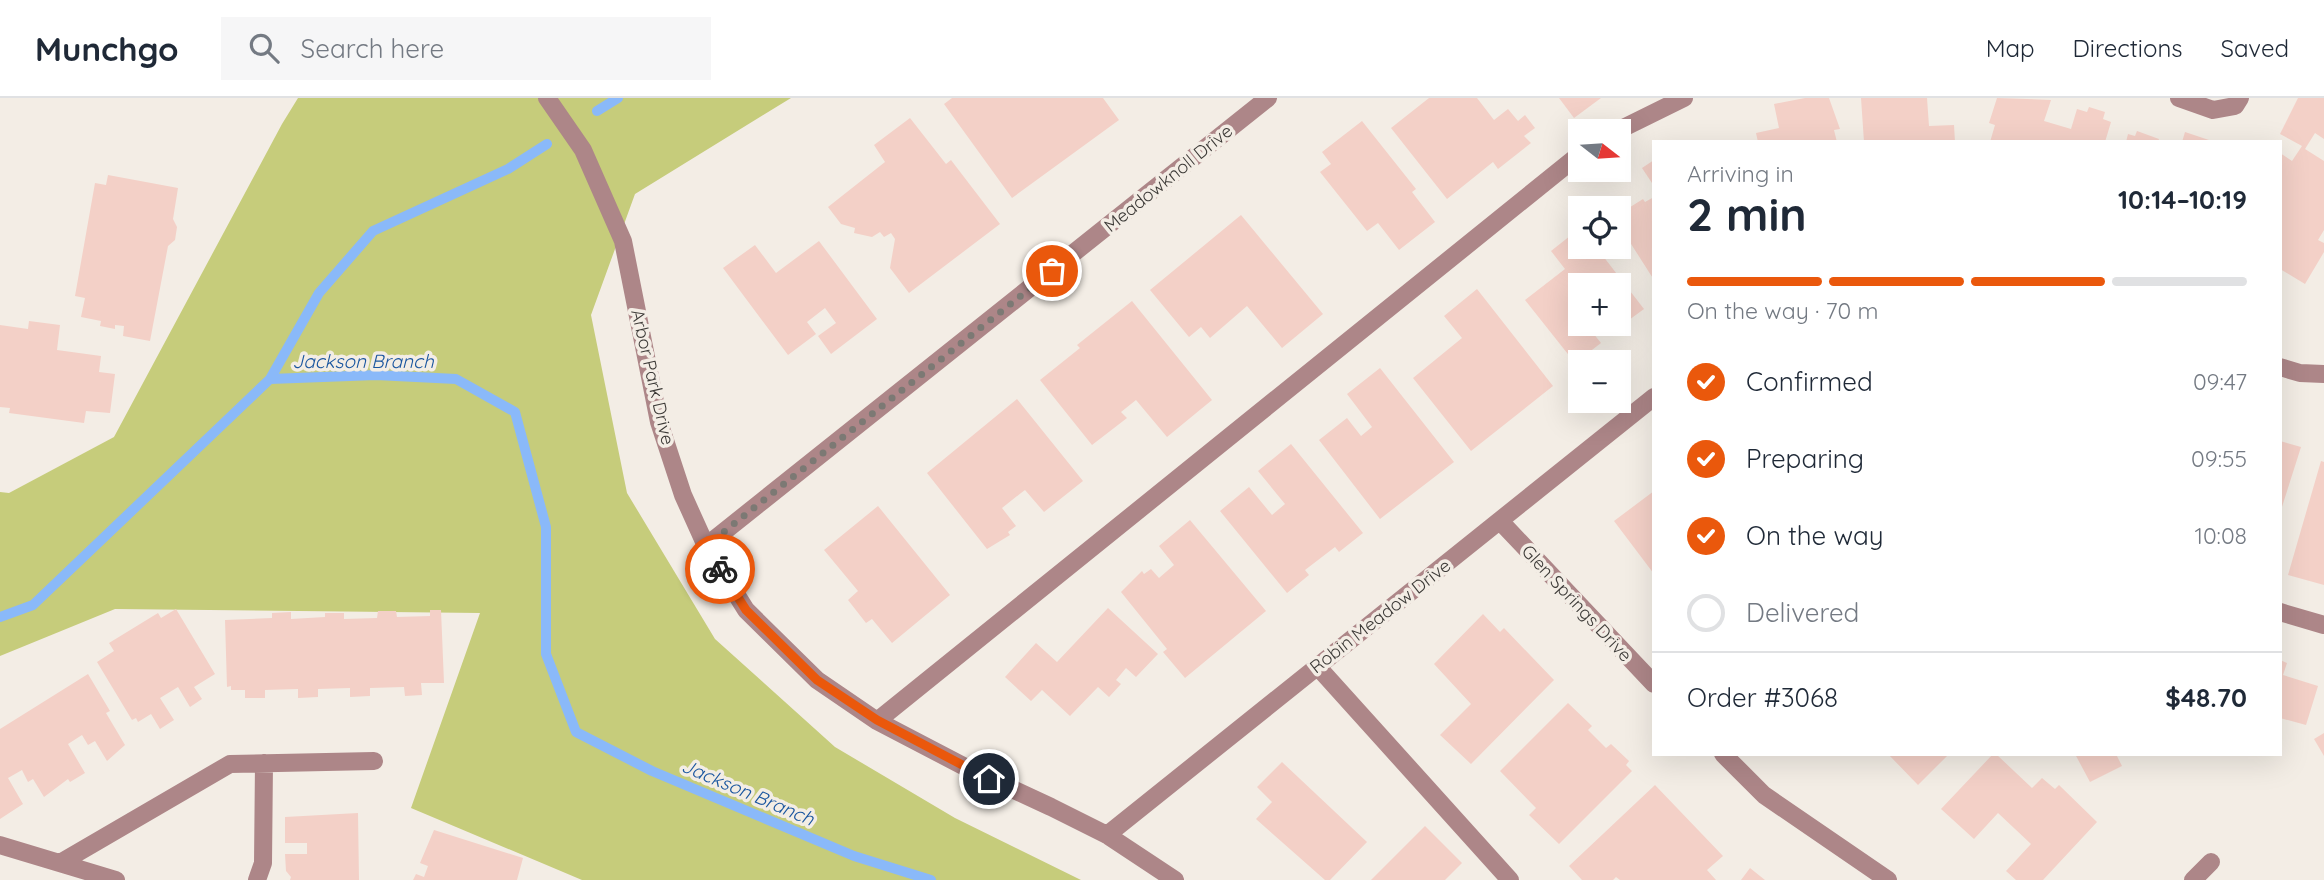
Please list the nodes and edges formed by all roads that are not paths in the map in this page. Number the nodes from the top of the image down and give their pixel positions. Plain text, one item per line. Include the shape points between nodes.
1 (547, 98) edge
2 (1268, 98) edge
3 (1684, 98) edge
4 (2179, 98) edge
5 (2240, 98) edge
6 (1631, 124) edge
7 (1568, 165) edge
8 (2282, 368) edge
9 (2324, 374) edge
10 (1652, 399) edge
11 (1500, 521) junction
12 (706, 546) junction
13 (2282, 613) edge
14 (2324, 625) edge
15 (1317, 666) junction
16 (1652, 682) edge
17 (877, 720) junction
18 (1725, 756) edge
19 (374, 761) dead end
20 (264, 763) junction
21 (1107, 835) junction
22 (0, 845) edge
23 (2211, 862) dead end
24 (60, 863) junction
25 (116, 880) edge
26 (257, 880) edge
27 (1175, 880) edge
28 (1510, 880) edge
29 (1888, 880) edge
30 (2193, 880) edge

1 - 12 street, Arbor Park Drive via 583,150 623,242 659,422
2 - 12 street, Meadowknoll Drive
3 - 6 street
4 - 5 street via 2213,110 2235,106
7 - 17 street
8 - 9 street
10 - 11 street, Robin Meadow Drive
11 - 15 street, Robin Meadow Drive
11 - 16 street, Glen Springs Drive
12 - 17 street, Arbor Park Drive via 746,610 817,680
13 - 14 street
15 - 21 street, Robin Meadow Drive
15 - 28 street
17 - 21 street, Arbor Park Drive
18 - 29 street via 1764,795
19 - 20 street
20 - 24 street via 230,764
20 - 26 street via 263,863
21 - 27 street, Arbor Park Drive
22 - 24 street
23 - 30 street
24 - 25 street

